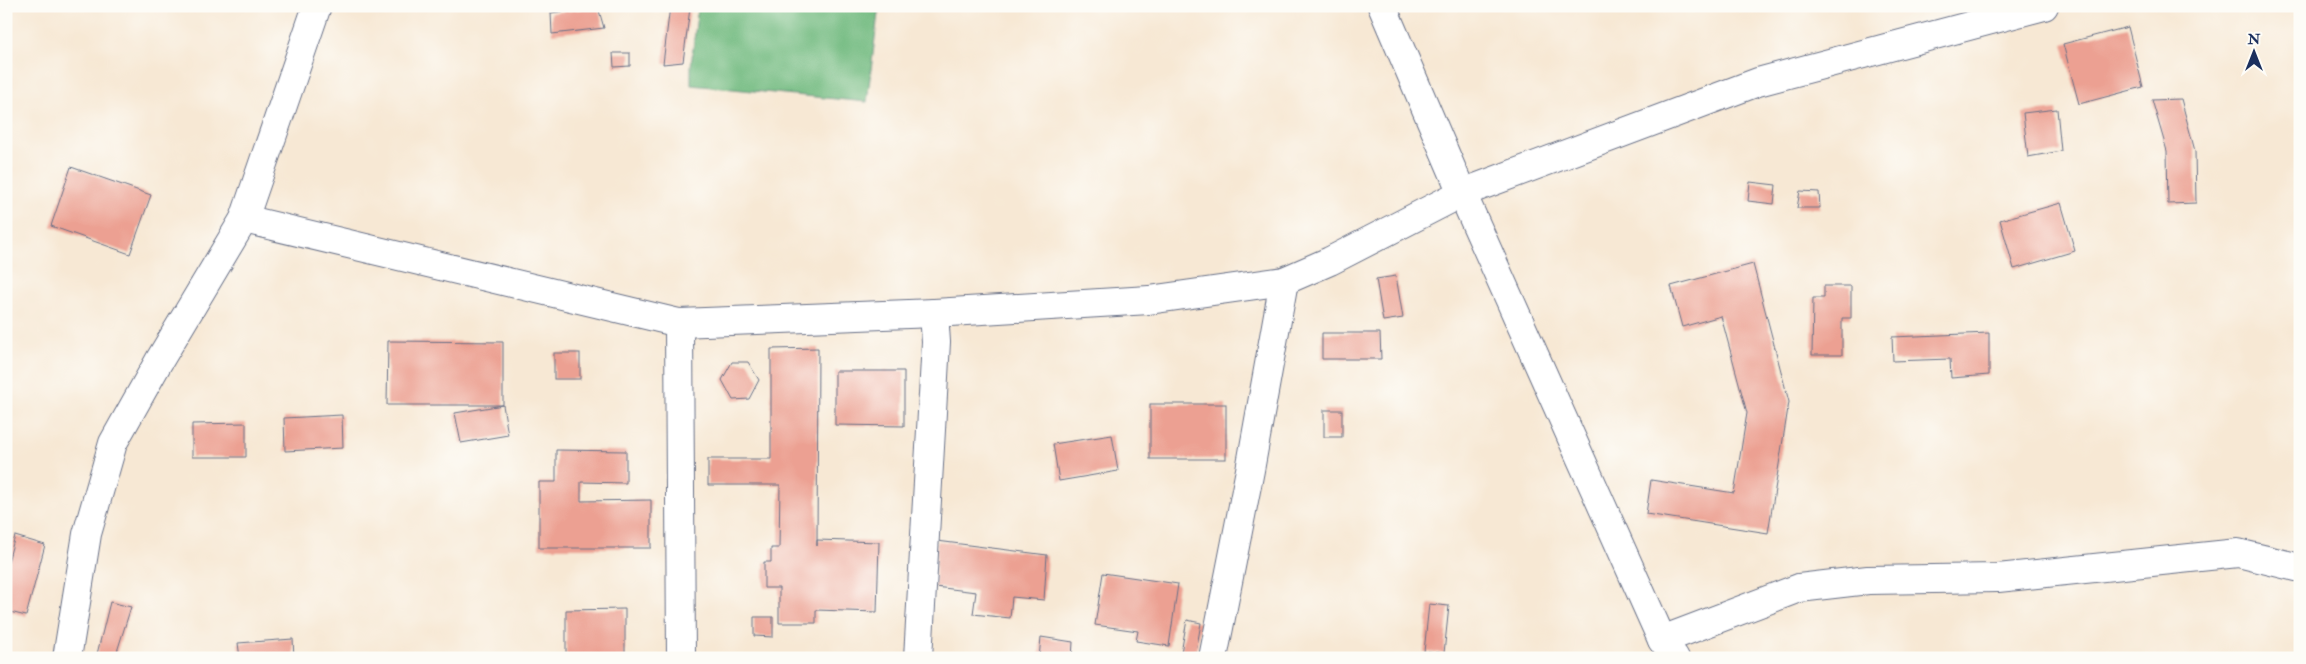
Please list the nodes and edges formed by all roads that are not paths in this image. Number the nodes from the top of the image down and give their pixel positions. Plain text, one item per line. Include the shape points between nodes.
1 (317, 6) edge
2 (1382, 6) edge
3 (2044, 6) edge
4 (1462, 193) junction
5 (244, 219) junction
6 (1284, 281) junction
7 (934, 313) junction
8 (679, 324) junction
9 (2300, 568) edge
10 (1669, 649) edge
11 (67, 658) edge
12 (682, 658) edge
13 (918, 658) edge
14 (1213, 658) edge

1 - 5 street
2 - 4 street
3 - 4 street via 1758,82
4 - 6 street
4 - 10 street
5 - 8 street
5 - 11 street via 113,443 87,534
6 - 7 street via 1149,300
6 - 14 street
7 - 8 street
7 - 13 street via 936,342
8 - 12 street
9 - 10 street via 2238,553 1998,578 1868,580 1799,588

